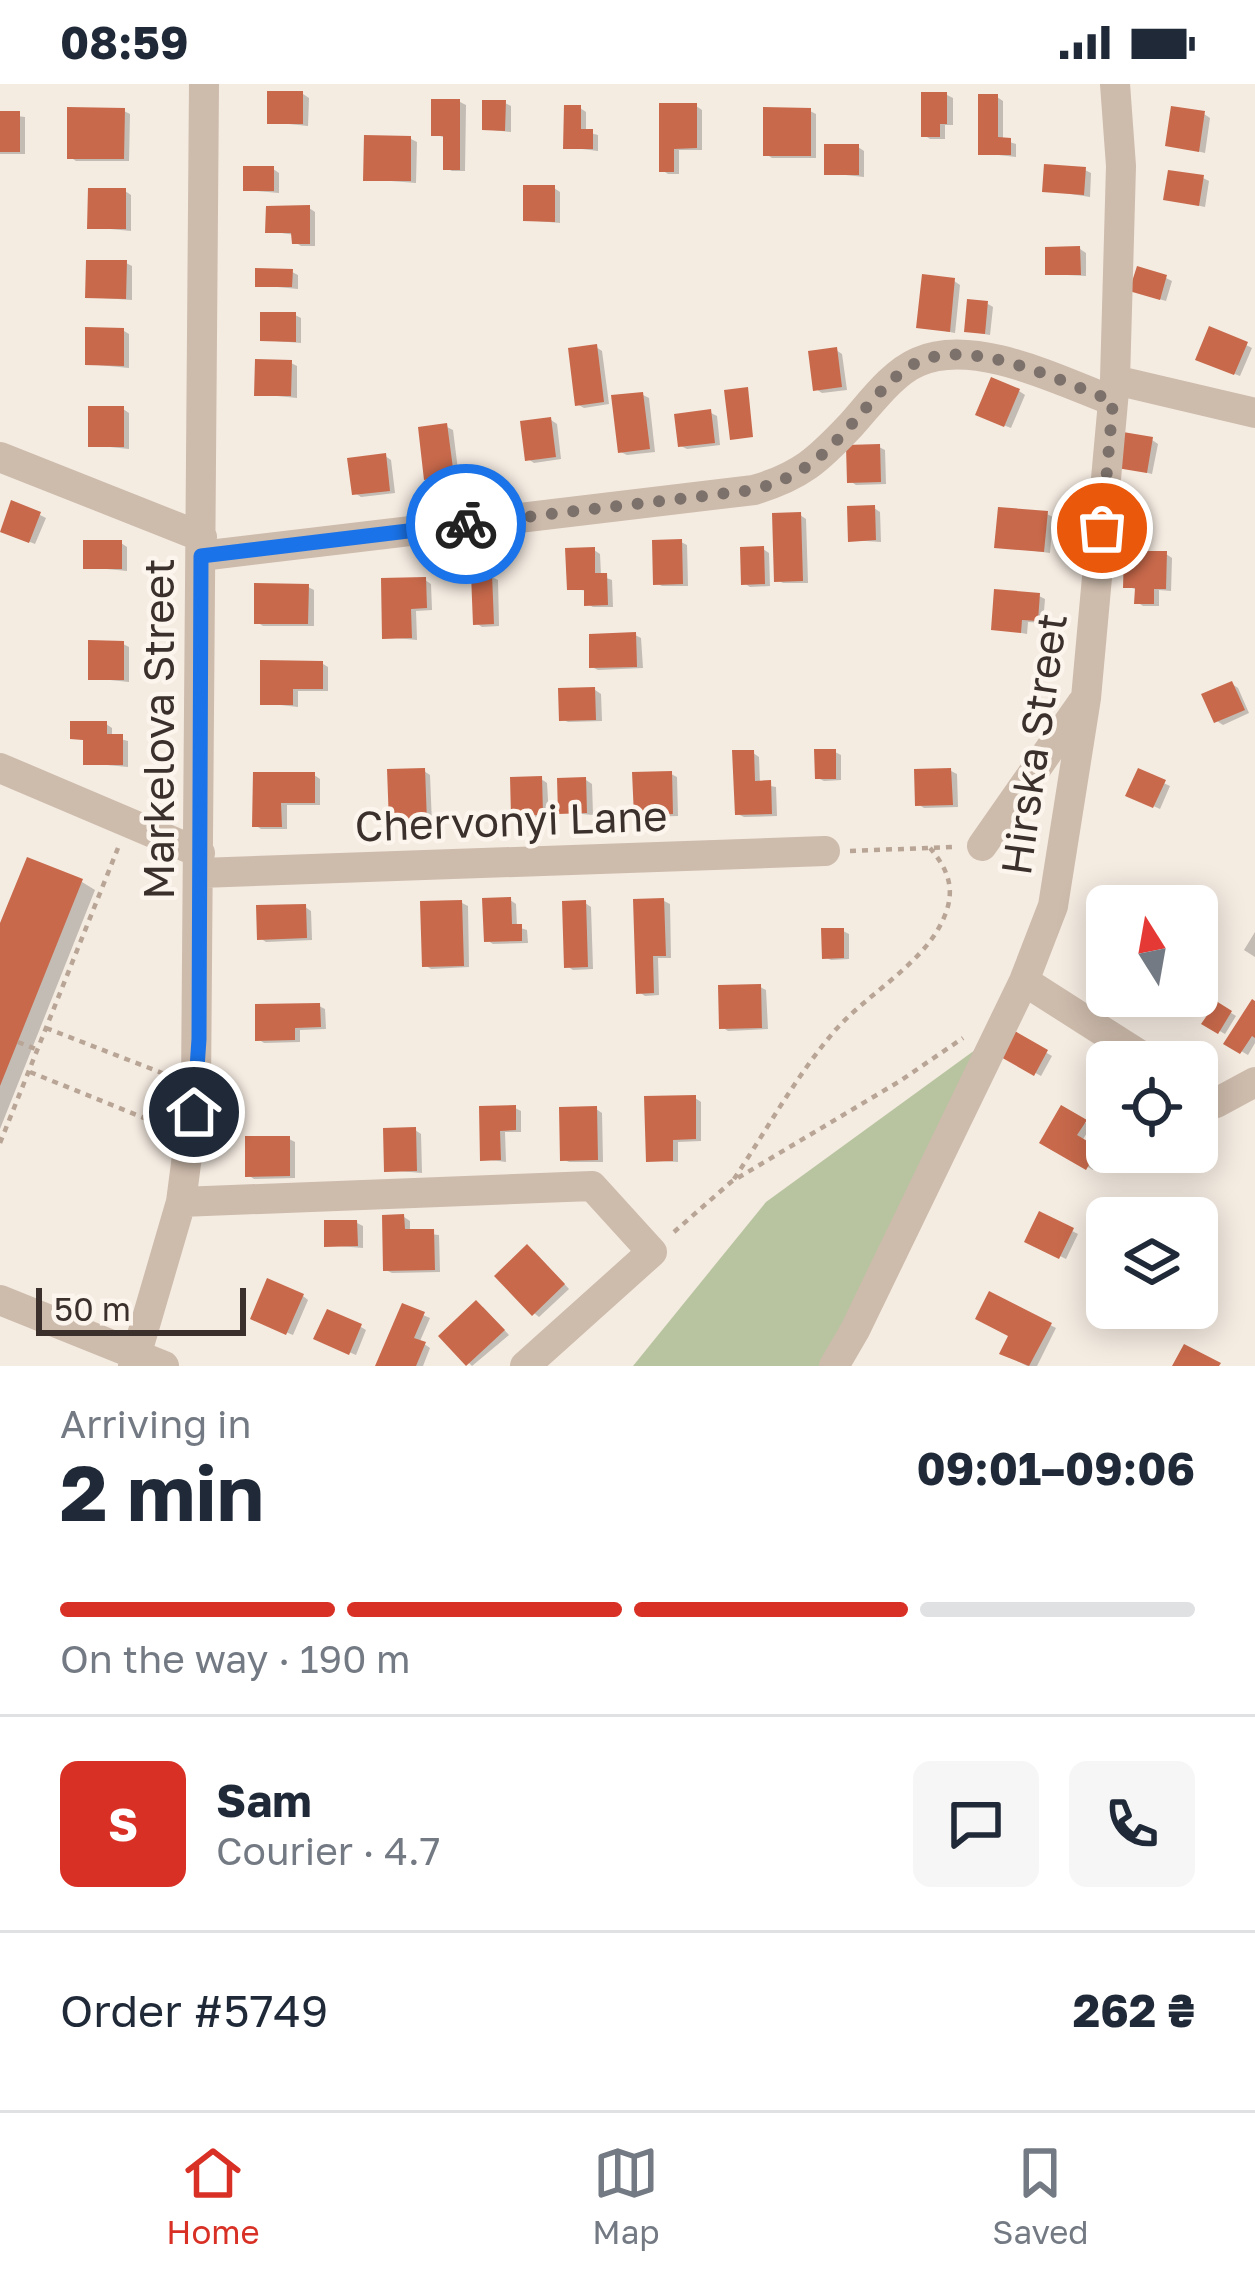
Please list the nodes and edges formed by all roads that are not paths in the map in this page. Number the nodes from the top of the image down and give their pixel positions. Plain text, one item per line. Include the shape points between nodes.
1 (204, 84) edge
2 (1115, 84) edge
3 (1114, 390) junction
4 (1255, 413) edge
5 (0, 457) edge
6 (201, 547) junction
7 (1086, 698) junction
8 (0, 768) edge
9 (982, 846) dead end
10 (825, 851) road end
11 (200, 863) junction
12 (1024, 982) junction
13 (1118, 1041) edge
14 (1255, 1082) edge
15 (1218, 1102) edge
16 (181, 1202) junction
17 (0, 1300) edge
18 (145, 1362) edge
19 (525, 1366) edge
20 (833, 1366) edge

1 - 6 street, Markelova Street
2 - 3 street, Hirska Street via 1121,166
3 - 4 street
3 - 6 street via 1005,361 943,355 915,363 890,383 820,459 754,490
3 - 7 street, Hirska Street
5 - 6 street
6 - 11 street, Markelova Street
7 - 9 street
7 - 12 street, Hirska Street via 1053,906
8 - 11 street, Chervonyi Lane
10 - 11 street, Chervonyi Lane
11 - 16 street, Markelova Street via 196,1087
12 - 13 street
12 - 20 street, Hirska Street
14 - 15 street
16 - 18 street, Markelova Street
16 - 19 street via 592,1186 652,1252
17 - 18 street

